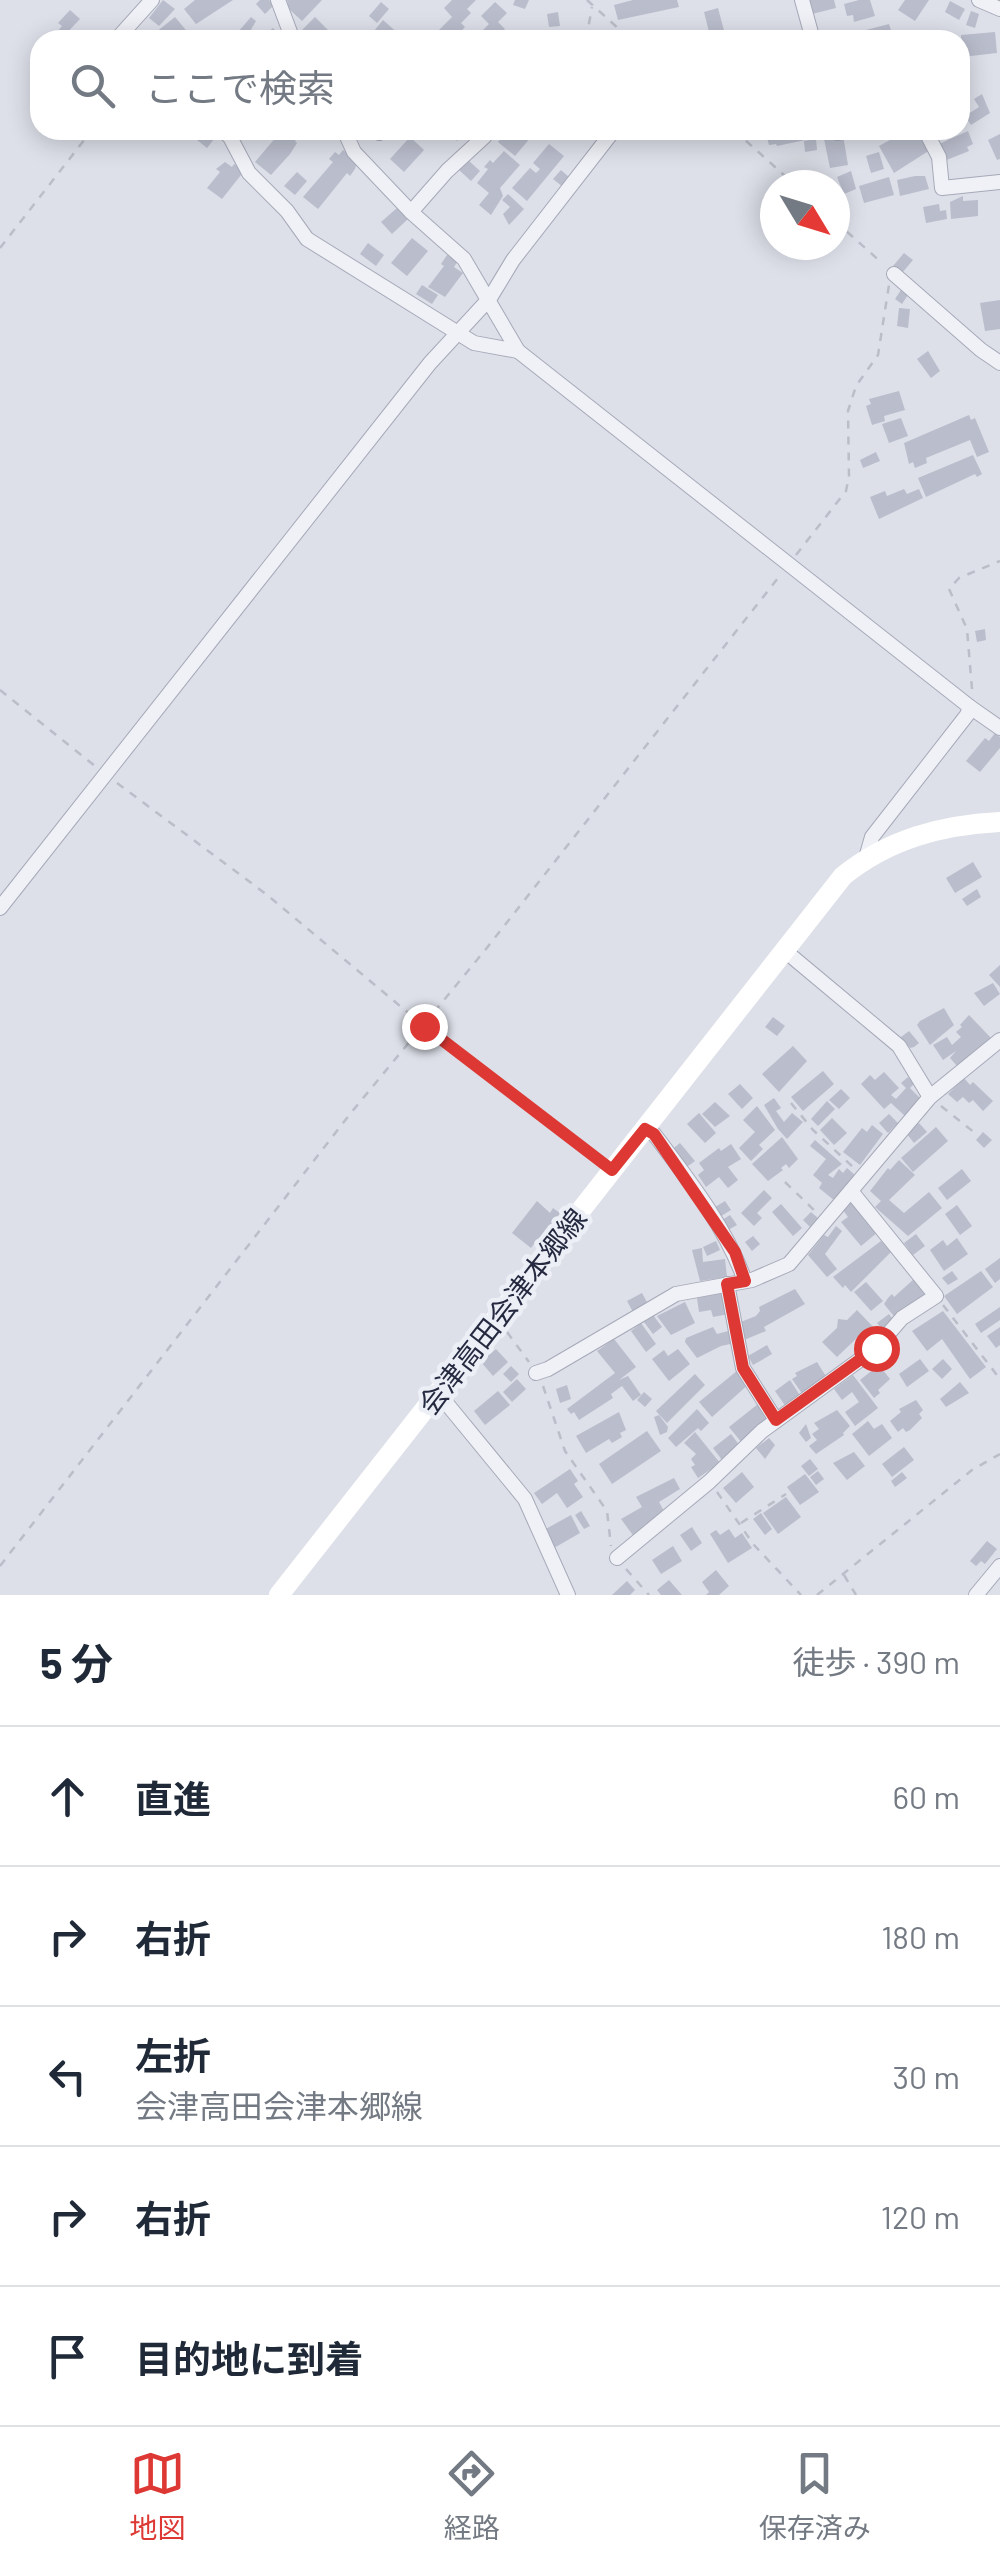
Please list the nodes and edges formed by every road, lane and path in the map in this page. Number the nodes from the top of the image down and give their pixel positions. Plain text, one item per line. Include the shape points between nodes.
1 (152, 0) edge
2 (278, 0) edge
3 (587, 0) edge
4 (802, 0) edge
5 (979, 0) edge
6 (592, 6) junction
7 (1000, 9) edge
8 (125, 30) edge
9 (289, 30) edge
10 (588, 30) edge
11 (620, 30) edge
12 (810, 30) edge
13 (84, 140) edge
14 (349, 140) edge
15 (480, 140) edge
16 (606, 140) edge
17 (745, 140) edge
18 (930, 140) edge
19 (233, 142) edge
20 (778, 170) edge
21 (1000, 182) edge
22 (411, 212) junction
23 (850, 234) edge
24 (0, 248) edge
25 (894, 274) junction
26 (490, 298) junction
27 (459, 333) junction
28 (518, 351) junction
29 (1000, 363) edge
30 (1000, 561) edge
31 (789, 564) junction
32 (0, 690) edge
33 (970, 707) junction
34 (1000, 728) edge
35 (105, 774) junction
36 (1000, 822) edge
37 (866, 858) junction
38 (0, 908) edge
39 (784, 950) junction
40 (424, 1026) junction
41 (1000, 1040) edge
42 (930, 1097) junction
43 (791, 1103) dead end
44 (645, 1129) junction
45 (974, 1133) dead end
46 (612, 1170) junction
47 (863, 1176) junction
48 (785, 1182) dead end
49 (851, 1190) junction
50 (826, 1221) junction
51 (745, 1281) junction
52 (727, 1284) junction
53 (936, 1296) junction
54 (495, 1321) junction
55 (536, 1372) junction
56 (1000, 1379) edge
57 (438, 1393) junction
58 (776, 1420) junction
59 (1000, 1454) edge
60 (709, 1482) junction
61 (786, 1494) dead end
62 (740, 1524) junction
63 (618, 1558) junction
64 (0, 1566) edge
65 (1000, 1566) edge
66 (844, 1574) junction
67 (279, 1595) edge
68 (568, 1595) edge
69 (648, 1595) edge
70 (801, 1595) edge
71 (817, 1595) edge
72 (856, 1595) edge
73 (976, 1595) edge

1 - 8 street
2 - 9 street
3 - 6 path
4 - 12 street
5 - 7 street
6 - 10 path
6 - 11 path
13 - 24 path
14 - 22 street
15 - 22 street
16 - 26 street
17 - 20 path
18 - 21 street via 942,188
19 - 27 street via 249,173 307,239
22 - 26 street via 464,258
23 - 25 path
25 - 29 street
25 - 31 path via 878,355 848,411 846,491
26 - 27 street
26 - 28 street
27 - 28 street via 474,343
27 - 35 street
28 - 31 street
30 - 33 path via 958,578 950,589 970,644
31 - 33 street
31 - 40 path
32 - 35 path
33 - 34 street
33 - 37 street via 872,837
35 - 38 street
35 - 40 path via 266,894
36 - 37 main road, 会津高田会津本郷線 via 928,831
37 - 39 main road, 会津高田会津本郷線 via 843,876
39 - 42 street via 899,1046
39 - 44 main road, 会津高田会津本郷線
40 - 46 path
40 - 64 path
41 - 42 street
42 - 45 path
42 - 47 street
43 - 47 path
44 - 46 main road, 会津高田会津本郷線
44 - 51 street via 698,1194
46 - 54 main road, 会津高田会津本郷線
47 - 49 street
48 - 50 path
49 - 50 street
49 - 53 street
50 - 51 street via 789,1264
51 - 52 street
52 - 55 street via 676,1294
52 - 58 street via 743,1368
53 - 56 path
53 - 58 street
54 - 55 path
54 - 57 main road, 会津高田会津本郷線
55 - 63 path via 565,1451 607,1511
57 - 67 main road, 会津高田会津本郷線
57 - 68 street via 525,1499
58 - 60 street
59 - 66 path
60 - 62 path
60 - 63 street
61 - 62 path
62 - 70 path
63 - 69 path
65 - 73 street
66 - 71 path
66 - 72 path

